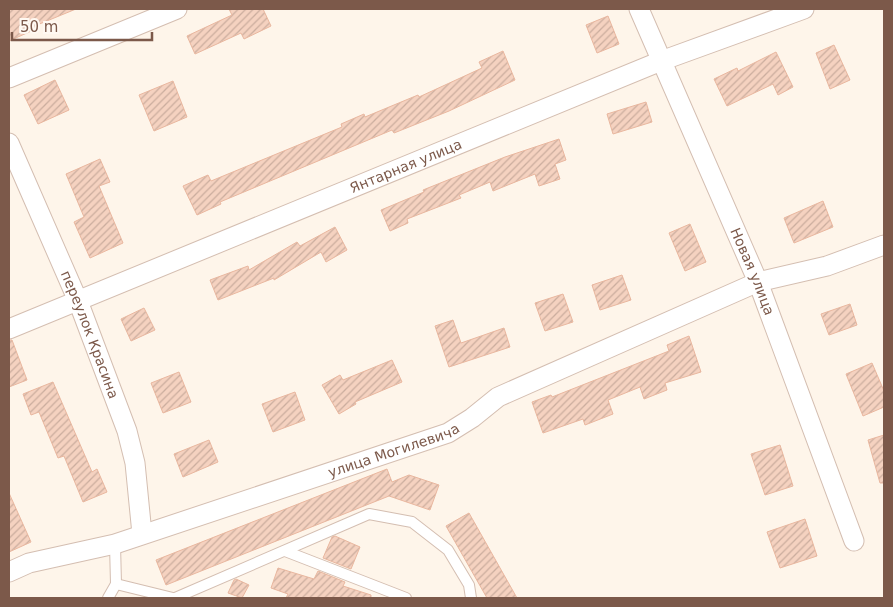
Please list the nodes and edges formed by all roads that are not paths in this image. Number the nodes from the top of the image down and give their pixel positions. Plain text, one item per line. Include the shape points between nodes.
1 (177, 9) edge
2 (639, 9) edge
3 (804, 9) edge
4 (661, 61) junction
5 (9, 78) edge
6 (9, 143) edge
7 (884, 245) edge
8 (758, 282) junction
9 (78, 302) junction
10 (9, 329) edge
11 (142, 534) junction
12 (854, 541) dead end
13 (115, 544) junction
14 (285, 551) junction
15 (9, 572) edge
16 (116, 584) junction
17 (108, 598) edge
18 (174, 598) edge
19 (406, 598) edge
20 (471, 598) edge

1 - 5 street
2 - 4 street, Новая улица
3 - 4 street, Янтарная улица
4 - 8 street, Новая улица
4 - 9 street, Янтарная улица
6 - 9 street, переулок Красина
7 - 8 street, улица Могилевича via 826,266
8 - 11 street, улица Могилевича via 498,397 448,433
8 - 12 street, Новая улица
9 - 10 street, Янтарная улица
9 - 11 street, переулок Красина via 127,431
11 - 13 street, улица Могилевича
13 - 15 street, улица Могилевича via 29,563
13 - 16 lane
14 - 18 lane
14 - 19 lane
14 - 20 lane via 369,514 412,522 448,550 470,585
16 - 17 lane
16 - 18 lane

